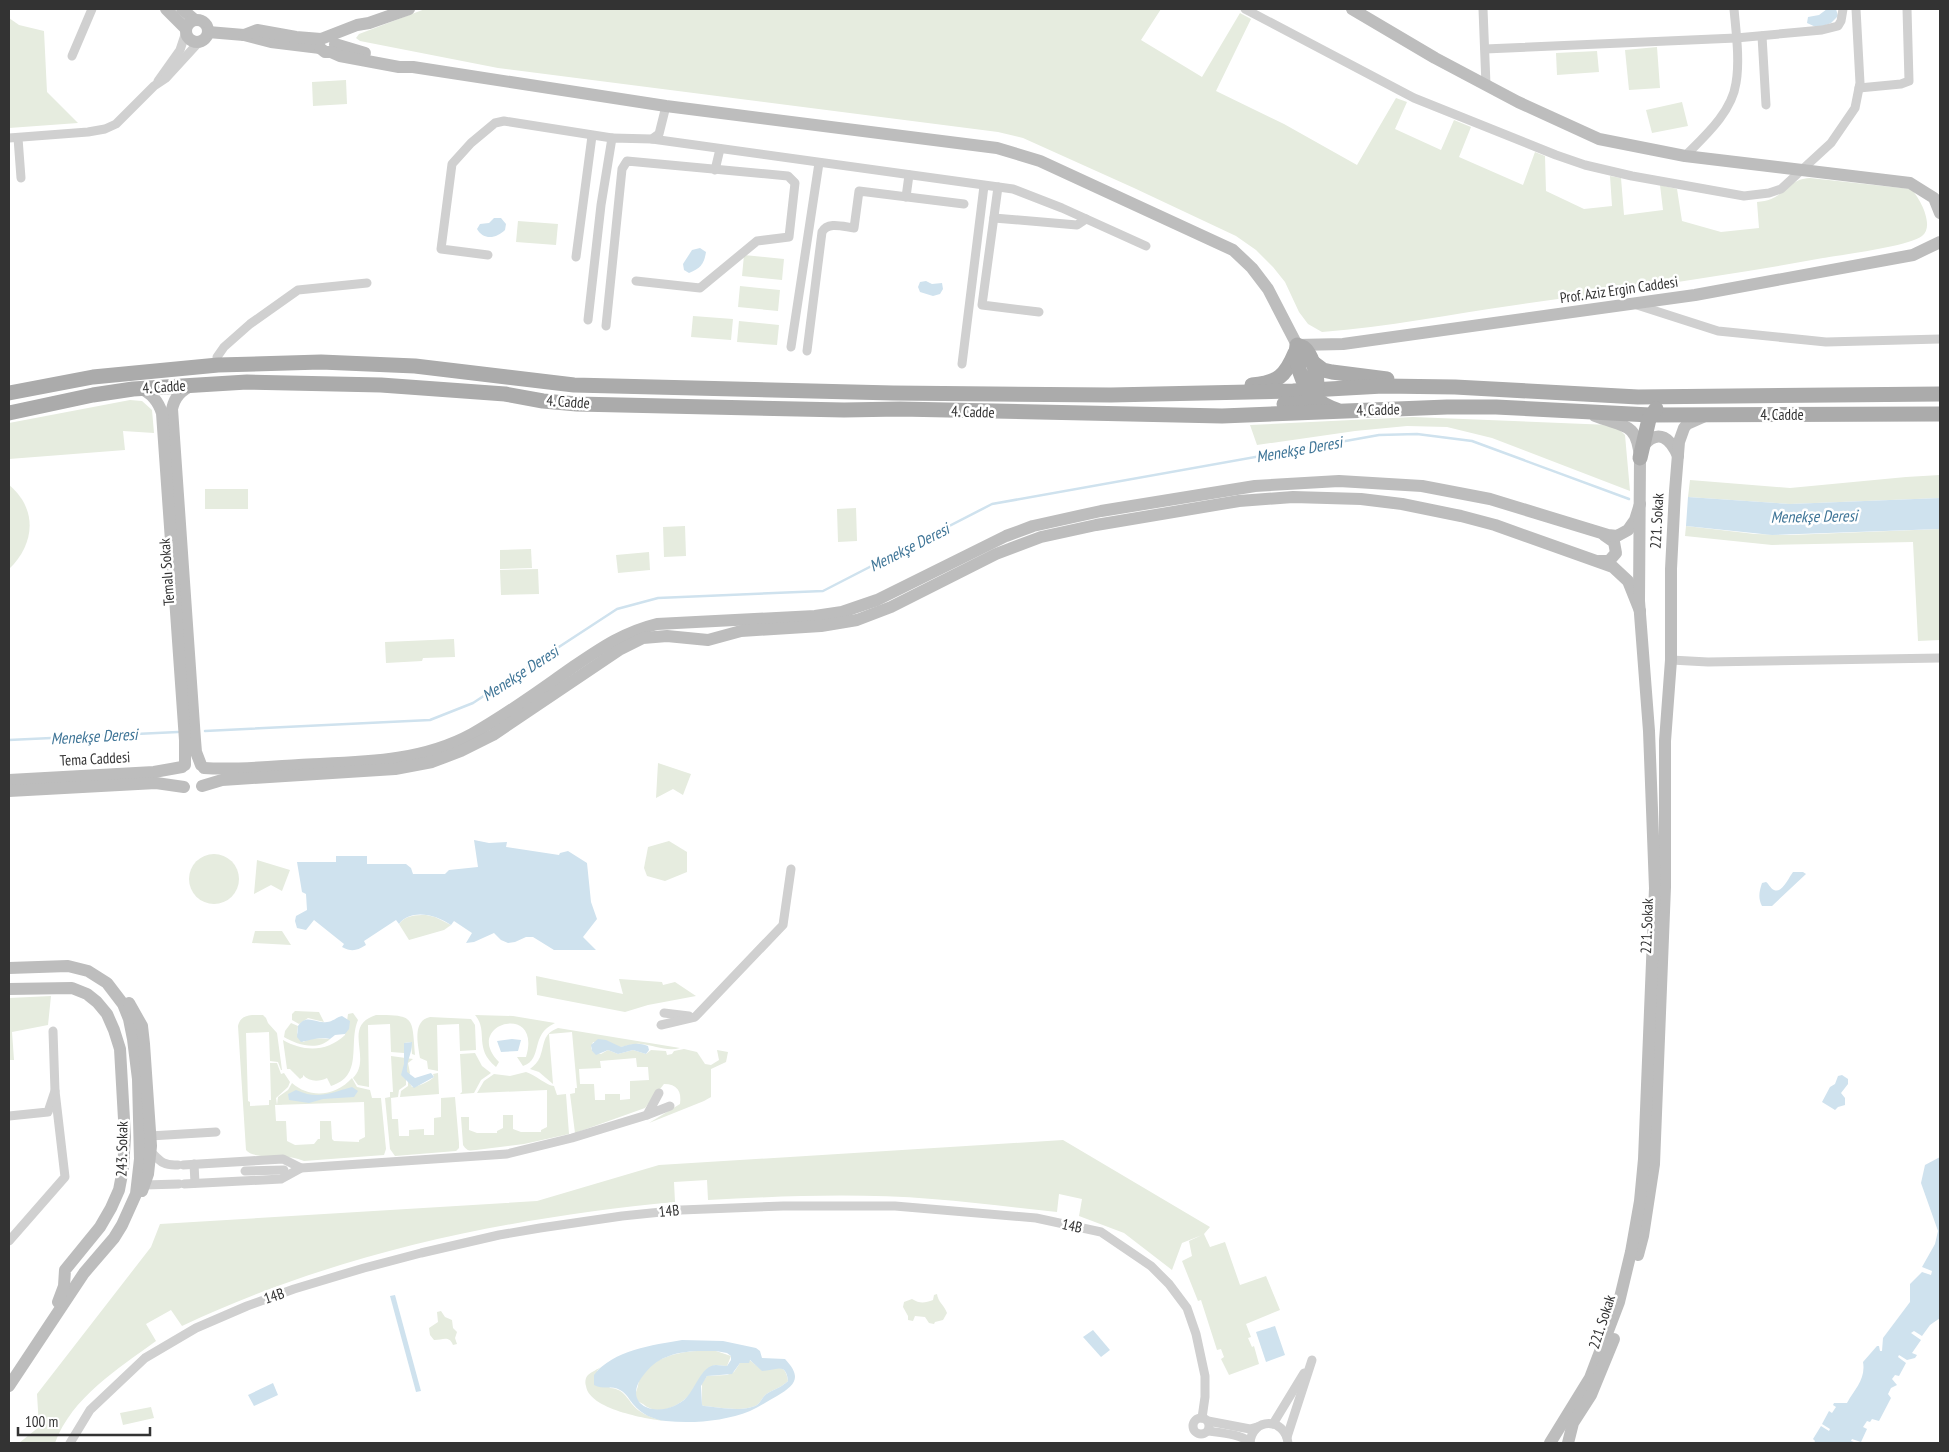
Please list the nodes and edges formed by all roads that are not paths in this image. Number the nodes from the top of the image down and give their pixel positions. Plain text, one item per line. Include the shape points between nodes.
1 (92, 9) edge
2 (166, 9) edge
3 (182, 9) edge
4 (409, 9) edge
5 (1246, 9) edge
6 (1352, 9) edge
7 (1483, 9) edge
8 (1734, 9) edge
9 (1844, 9) edge
10 (1856, 9) edge
11 (1907, 9) edge
12 (189, 27) junction
13 (208, 32) junction
14 (1762, 36) junction
15 (1736, 38) junction
16 (199, 42) junction
17 (329, 43) junction
18 (1485, 49) junction
19 (72, 56) dead end
20 (157, 84) junction
21 (1486, 85) junction
22 (1859, 88) junction
23 (1766, 105) dead end
24 (666, 106) junction
25 (592, 136) junction
26 (13, 138) edge
27 (612, 138) junction
28 (652, 139) junction
29 (720, 149) junction
30 (1685, 156) junction
31 (819, 163) junction
32 (1802, 169) junction
33 (716, 170) junction
34 (909, 175) junction
35 (21, 178) dead end
36 (984, 186) junction
37 (998, 187) junction
38 (906, 197) junction
39 (964, 204) dead end
40 (1940, 213) edge
41 (994, 218) junction
42 (1086, 219) junction
43 (1940, 242) edge
44 (1146, 246) dead end
45 (488, 255) dead end
46 (576, 257) dead end
47 (636, 281) dead end
48 (367, 283) dead end
49 (1636, 304) junction
50 (1038, 312) dead end
51 (588, 320) dead end
52 (606, 326) dead end
53 (1940, 339) edge
54 (791, 347) dead end
55 (1296, 349) junction
56 (807, 351) dead end
57 (1311, 360) junction
58 (962, 364) dead end
59 (218, 365) junction
60 (192, 385) junction
61 (1442, 387) junction
62 (140, 388) junction
63 (1313, 392) junction
64 (9, 393) edge
65 (1208, 394) junction
66 (1940, 394) edge
67 (1723, 396) junction
68 (1340, 411) junction
69 (9, 413) edge
70 (1587, 413) junction
71 (1940, 414) edge
72 (1202, 415) junction
73 (1650, 415) junction
74 (1712, 415) junction
75 (1642, 451) junction
76 (1678, 456) junction
77 (1640, 504) junction
78 (1604, 534) junction
79 (1599, 561) junction
80 (1640, 611) junction
81 (712, 621) junction
82 (697, 622) junction
83 (723, 635) junction
84 (693, 639) junction
85 (1940, 658) edge
86 (1671, 660) junction
87 (184, 766) junction
88 (203, 767) junction
89 (9, 780) edge
90 (202, 786) junction
91 (184, 787) junction
92 (9, 791) edge
93 (790, 868) dead end
94 (32, 966) junction
95 (9, 969) edge
96 (107, 983) junction
97 (33, 988) junction
98 (9, 989) edge
99 (664, 1013) dead end
100 (694, 1017) junction
101 (661, 1025) dead end
102 (53, 1031) dead end
103 (55, 1091) junction
104 (659, 1093) dead end
105 (670, 1106) dead end
106 (48, 1112) junction
107 (647, 1115) junction
108 (9, 1116) edge
109 (59, 1120) junction
110 (216, 1132) dead end
111 (150, 1136) junction
112 (150, 1151) junction
113 (237, 1161) junction
114 (194, 1164) junction
115 (301, 1168) junction
116 (284, 1170) dead end
117 (245, 1171) junction
118 (238, 1180) junction
119 (195, 1183) junction
120 (144, 1185) junction
121 (130, 1209) junction
122 (9, 1241) edge
123 (9, 1372) edge
124 (9, 1386) edge
125 (1206, 1423) junction
126 (1273, 1424) junction
127 (1257, 1427) junction
128 (1198, 1439) edge
129 (1288, 1440) edge
130 (70, 1443) edge
131 (1250, 1443) edge
132 (1550, 1443) edge
133 (1568, 1443) edge

1 - 19 street
2 - 12 street
3 - 12 street
4 - 17 street via 369,23 359,31
5 - 32 street via 1414,98 1585,165 1744,196 1781,189
6 - 21 street
7 - 18 street
8 - 15 street
9 - 14 street via 1841,21 1834,28
10 - 22 street
11 - 22 street via 1909,81
12 - 13 street via 205,22
12 - 16 street via 189,39
12 - 20 street via 180,50
13 - 16 street
13 - 17 street via 244,35 271,42
14 - 15 street
14 - 23 street
15 - 18 street
15 - 30 street via 1736,84 1726,110
16 - 20 street
17 - 24 street via 399,60 412,67
18 - 21 street
20 - 26 street via 116,124 105,129
21 - 30 street via 1599,139
22 - 32 street via 1855,108 1831,143
24 - 28 street via 659,134
24 - 55 street via 998,148 1040,161 1233,250 1268,289
25 - 27 street
25 - 45 street via 504,121 495,123 471,142 452,164 441,249
25 - 46 street
26 - 35 street
27 - 28 street
27 - 51 street
28 - 29 street
29 - 31 street
29 - 33 street
30 - 32 street
31 - 34 street
31 - 54 street
32 - 40 street via 1910,183 1934,198
33 - 47 street via 788,176 795,183 789,237 757,242 700,288
33 - 52 street via 627,161 622,169
34 - 36 street
34 - 38 street
36 - 37 street
36 - 58 street
37 - 41 street
37 - 42 street via 1013,189
38 - 39 street
38 - 56 street via 859,191 854,228 829,226 823,229
41 - 42 street via 1076,225
41 - 50 street via 982,305
42 - 44 street
43 - 49 street, Prof. Aziz Ergin Caddesi via 1913,255
48 - 59 street via 298,290 224,346 217,357
49 - 53 street via 1718,331 1826,342
49 - 55 street, Prof. Aziz Ergin Caddesi
55 - 57 main road via 1305,349
55 - 63 main road
55 - 65 main road via 1289,369 1276,380
57 - 61 main road via 1323,370 1332,372
57 - 63 main road via 1317,380
59 - 64 main road, 4. Cadde via 93,376
59 - 65 main road, 4. Cadde via 320,362 415,366 574,385 893,393
60 - 62 main road, 4. Cadde
60 - 72 main road, 4. Cadde via 247,382 363,384 505,394 577,404
60 - 88 street, Temalı Sokak via 177,396 172,409 196,752
61 - 63 main road, 4. Cadde via 1383,386
61 - 67 main road, 4. Cadde via 1638,397
62 - 69 main road, 4. Cadde
62 - 87 street via 151,395 162,413
63 - 65 main road, 4. Cadde
63 - 68 main road via 1324,405
63 - 72 main road via 1311,399 1300,403 1228,406
66 - 67 main road, 4. Cadde
67 - 73 main road via 1663,405
68 - 70 main road, 4. Cadde via 1496,407
68 - 72 main road, 4. Cadde
70 - 73 main road, 4. Cadde
70 - 75 street via 1623,424 1632,431
71 - 74 main road, 4. Cadde
73 - 74 main road, 4. Cadde
73 - 75 main road
74 - 76 street, 221. Sokak via 1687,424 1679,442
75 - 76 street via 1652,438 1664,438 1673,444
75 - 77 street
76 - 86 street, 221. Sokak via 1671,561
77 - 78 street via 1628,530 1617,536
77 - 80 street
78 - 79 street via 1614,542 1616,553 1609,561
78 - 81 street via 1490,499 1438,488 1339,481 1264,485 1101,511 1034,526 1006,536 877,600 842,612
79 - 80 street via 1613,566 1628,581
79 - 83 street via 1495,525 1425,508 1361,499 1263,499 1061,532 996,554 873,615 829,625 755,629
80 - 132 street via 1655,888 1640,1201 1619,1302 1590,1378
81 - 82 street
81 - 83 street via 721,626
82 - 84 street via 690,626
82 - 88 street via 657,624 624,634 502,716 473,733 420,754 362,762 230,769
83 - 84 street via 708,640
84 - 90 street via 655,636 634,641 493,735 432,762 395,769 222,780
85 - 86 street
86 - 133 street, 221. Sokak via 1665,741 1665,887 1654,1164 1643,1236 1618,1328 1591,1395 1573,1423
87 - 88 street via 194,762
87 - 89 street, Tema Caddesi via 154,772
87 - 91 street via 179,779
88 - 90 street via 207,778
90 - 91 street via 194,790
91 - 92 street via 156,783
93 - 100 street via 783,924
94 - 95 street, 243. Sokak
94 - 96 street, 243. Sokak via 68,966 88,971
94 - 97 street via 24,978
95 - 98 street via 13,979
96 - 111 street via 126,999 142,1026
96 - 121 street, 243. Sokak via 123,1004 133,1039 140,1159 139,1179
97 - 98 street, 243. Sokak
97 - 123 street, 243. Sokak via 72,988 97,1002 107,1014 120,1049 125,1137 123,1169 111,1208 65,1270 64,1286 58,1301
99 - 100 street
100 - 101 street
102 - 103 street
103 - 106 street
103 - 109 street
104 - 107 street
105 - 107 street
106 - 108 street
106 - 109 street
107 - 115 street via 507,1154
109 - 122 street via 65,1177
110 - 111 street
111 - 112 street
112 - 114 street via 167,1166
112 - 120 street
113 - 114 street
113 - 115 street via 283,1159
113 - 117 street
114 - 119 street
115 - 118 street via 281,1179
116 - 117 street
117 - 118 street
118 - 119 street
119 - 120 street
120 - 121 street
121 - 124 street, 243. Sokak via 114,1238 84,1273
125 - 127 street via 1250,1429
125 - 128 street via 1203,1435
125 - 128 street, 14B via 1196,1420 1193,1425
125 - 130 street, 14B via 1205,1376 1187,1308 1151,1266 1101,1232 1036,1218 895,1206 783,1206 681,1210 540,1228 421,1253 294,1289 196,1328 145,1358 90,1410
125 - 131 street
126 - 127 street
126 - 129 street via 1284,1431
126 - 129 street via 1312,1360
127 - 131 street

